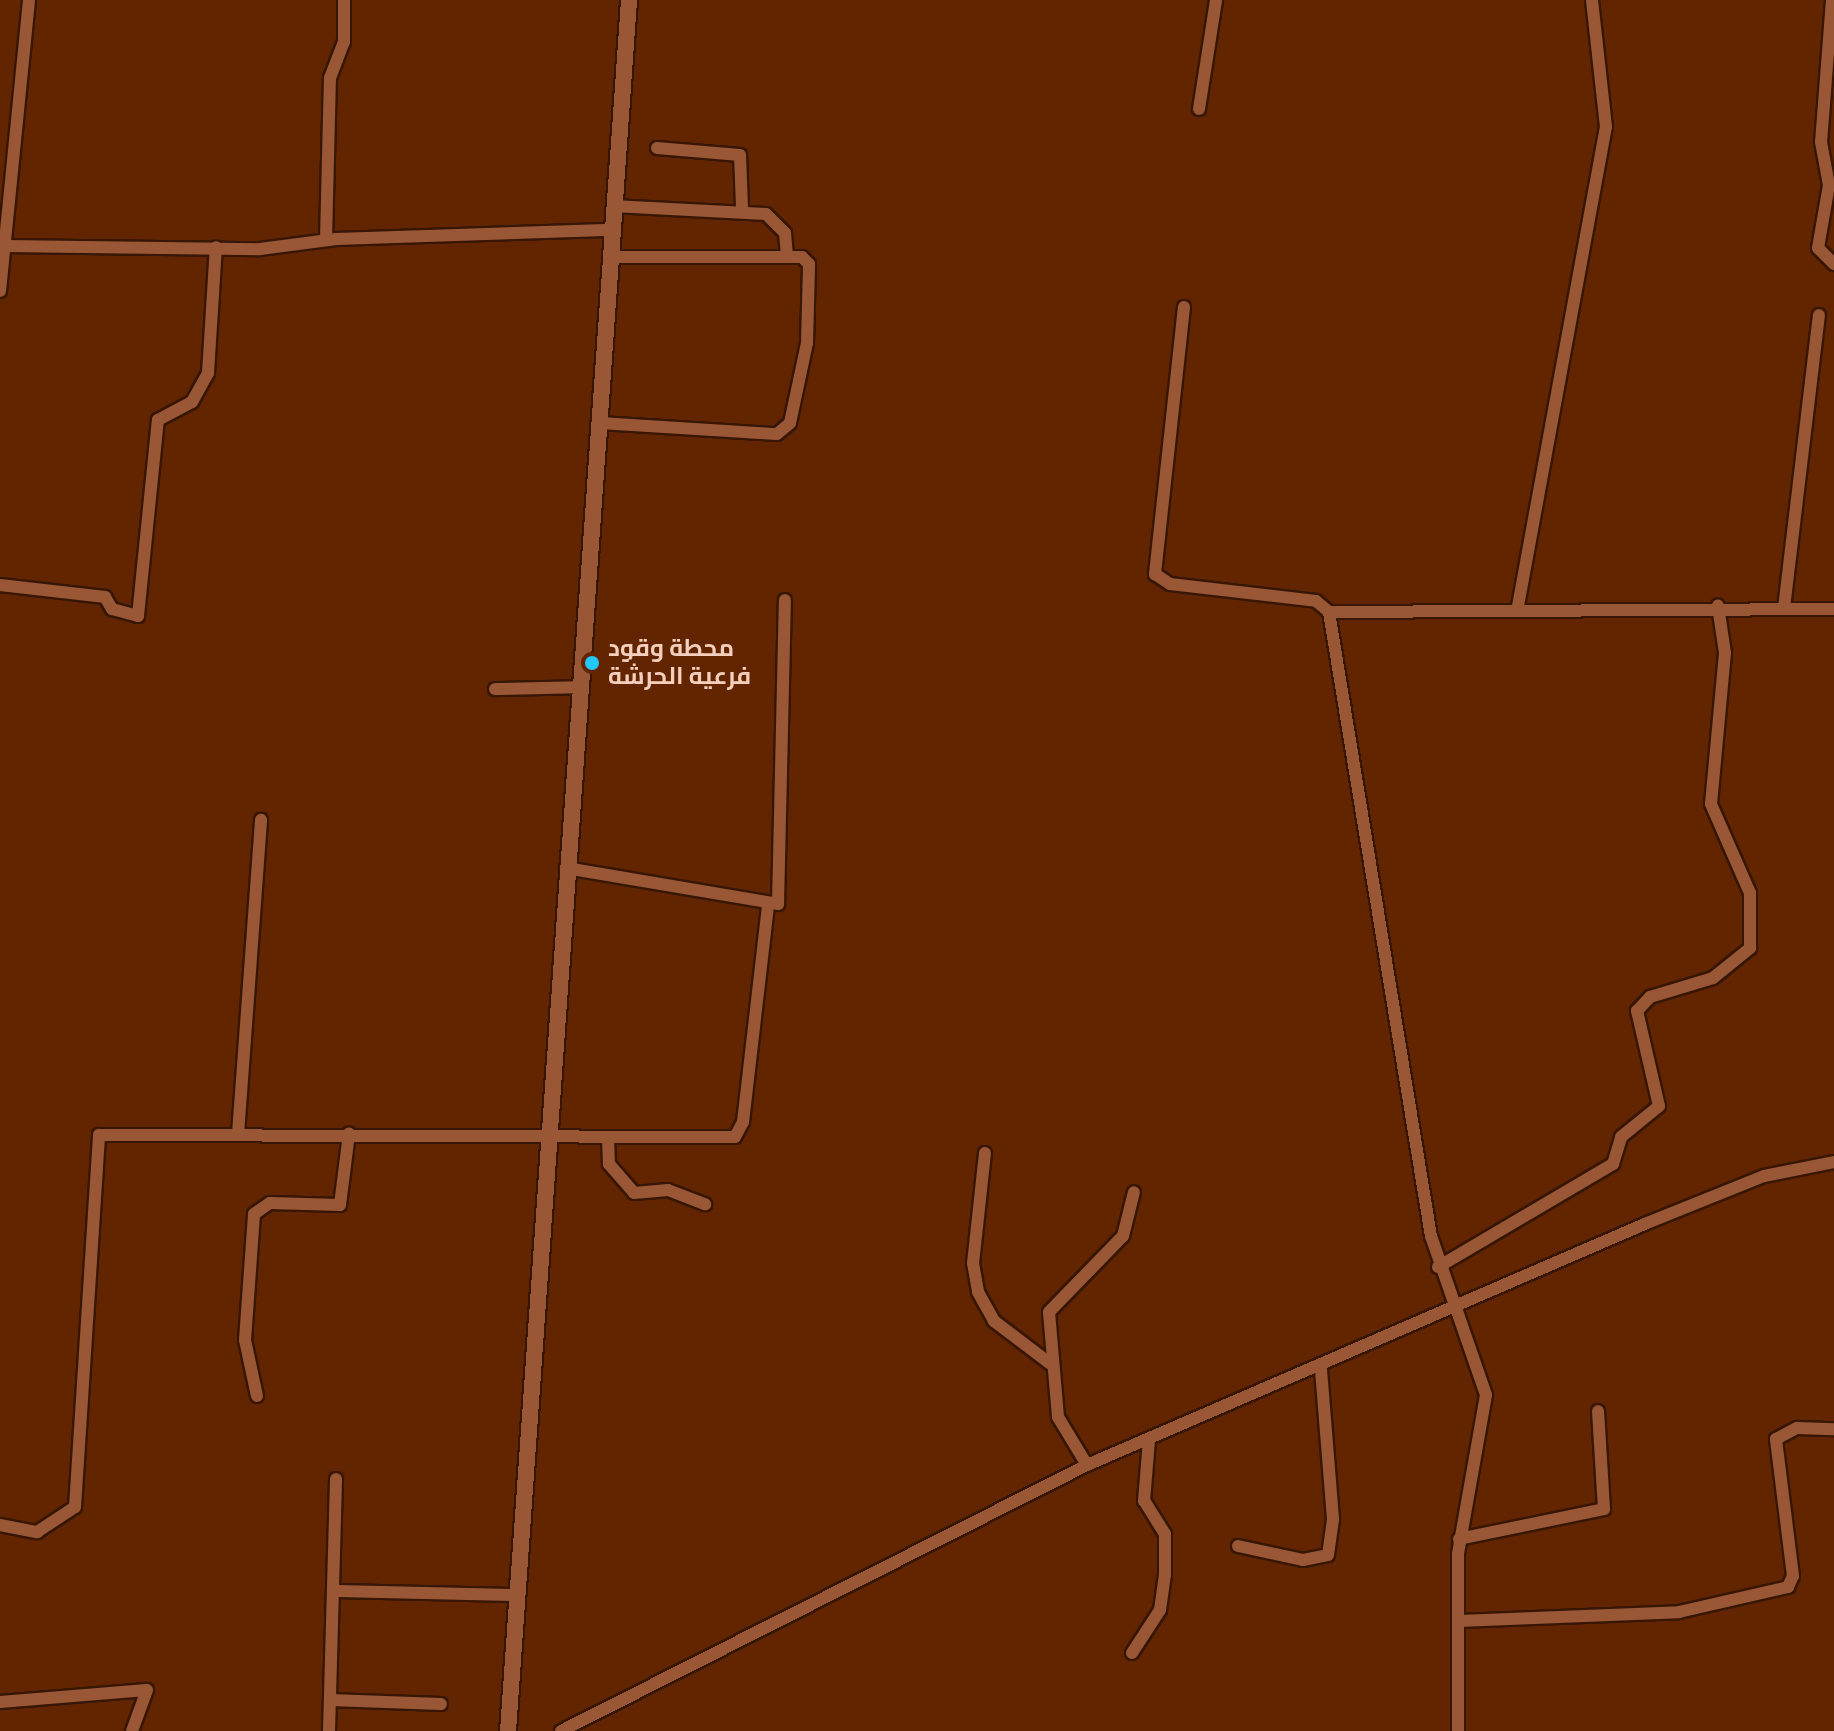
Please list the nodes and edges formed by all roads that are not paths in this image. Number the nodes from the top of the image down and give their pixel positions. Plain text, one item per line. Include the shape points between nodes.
1 (29, 0) edge
2 (344, 0) edge
3 (629, 0) edge
4 (1216, 0) edge
5 (1592, 0) edge
6 (1832, 0) edge
7 (1199, 109) dead end
8 (657, 148) dead end
9 (4, 198) edge
10 (613, 206) junction
11 (742, 208) junction
12 (612, 230) junction
13 (326, 240) junction
14 (4, 246) junction
15 (216, 247) junction
16 (610, 257) junction
17 (787, 257) junction
18 (1834, 264) edge
19 (0, 291) edge
20 (1184, 307) dead end
21 (1819, 315) dead end
22 (600, 423) junction
23 (0, 585) edge
24 (785, 600) dead end
25 (1518, 606) junction
26 (1718, 606) junction
27 (1784, 608) junction
28 (1834, 609) edge
29 (1329, 612) junction
30 (581, 687) junction
31 (495, 689) dead end
32 (261, 820) dead end
33 (566, 868) junction
34 (768, 907) junction
35 (238, 1134) junction
36 (349, 1134) junction
37 (548, 1136) junction
38 (608, 1137) junction
39 (985, 1153) dead end
40 (1834, 1162) edge
41 (1134, 1192) dead end
42 (705, 1204) dead end
43 (1438, 1267) junction
44 (1451, 1308) junction
45 (1052, 1365) junction
46 (1321, 1369) junction
47 (257, 1396) dead end
48 (1598, 1411) dead end
49 (1834, 1429) edge
50 (1149, 1440) junction
51 (1087, 1465) junction
52 (336, 1479) dead end
53 (0, 1525) edge
54 (1459, 1539) junction
55 (1238, 1546) dead end
56 (333, 1591) junction
57 (516, 1595) junction
58 (1459, 1621) junction
59 (1132, 1653) dead end
60 (330, 1700) junction
61 (0, 1702) edge
62 (441, 1704) dead end
63 (132, 1731) edge
64 (329, 1731) edge
65 (508, 1731) edge
66 (561, 1731) edge
67 (1458, 1731) edge

1 - 9 street
2 - 13 street via 344,42 330,78
3 - 10 street
4 - 7 street
5 - 25 street via 1606,127
6 - 18 street via 1821,142 1829,185 1818,248
8 - 11 street via 740,155
9 - 14 street
10 - 11 street
10 - 12 street
11 - 17 street via 778,222
12 - 13 street
12 - 16 street
13 - 15 street
14 - 15 street
14 - 19 street
15 - 23 street via 206,381 192,402 158,420 138,616 117,612 105,597
16 - 17 street
16 - 22 street
17 - 22 street via 808,261 810,286 803,368 788,428 769,436
20 - 29 street via 1155,574 1170,584 1316,601
21 - 27 street
22 - 30 street
24 - 34 street via 775,815 782,884 780,902
25 - 26 street
25 - 29 street
26 - 27 street
26 - 43 street via 1725,653 1711,804 1750,893 1756,927 1750,948 1713,978 1650,997 1637,1011 1659,1106 1621,1137 1613,1164
27 - 28 street
29 - 43 street
30 - 31 street
30 - 33 street
32 - 35 street
33 - 34 street
33 - 37 street
34 - 38 street via 741,1130 730,1138
35 - 36 street
35 - 53 street via 97,1138 75,1507 37,1532
36 - 37 street
36 - 47 street via 340,1205 270,1203 254,1214 245,1340
37 - 38 street
37 - 57 street
38 - 42 street via 609,1164 634,1193 668,1190
39 - 45 street via 973,1263 978,1292 994,1321
40 - 44 street via 1764,1176
41 - 45 street via 1123,1236 1050,1308
43 - 44 street
44 - 46 street
44 - 54 street via 1486,1405
45 - 51 street via 1058,1417
46 - 50 street
46 - 55 street via 1333,1519 1328,1555 1303,1560
48 - 54 street via 1606,1508
49 - 58 street via 1797,1428 1776,1439 1788,1512 1788,1587 1679,1612
50 - 51 street
50 - 59 street via 1144,1501 1165,1534 1165,1575 1160,1610
51 - 66 street
52 - 56 street
54 - 58 street
56 - 57 street
56 - 60 street
57 - 65 street
58 - 67 street
60 - 62 street
60 - 64 street
61 - 63 street via 147,1690

